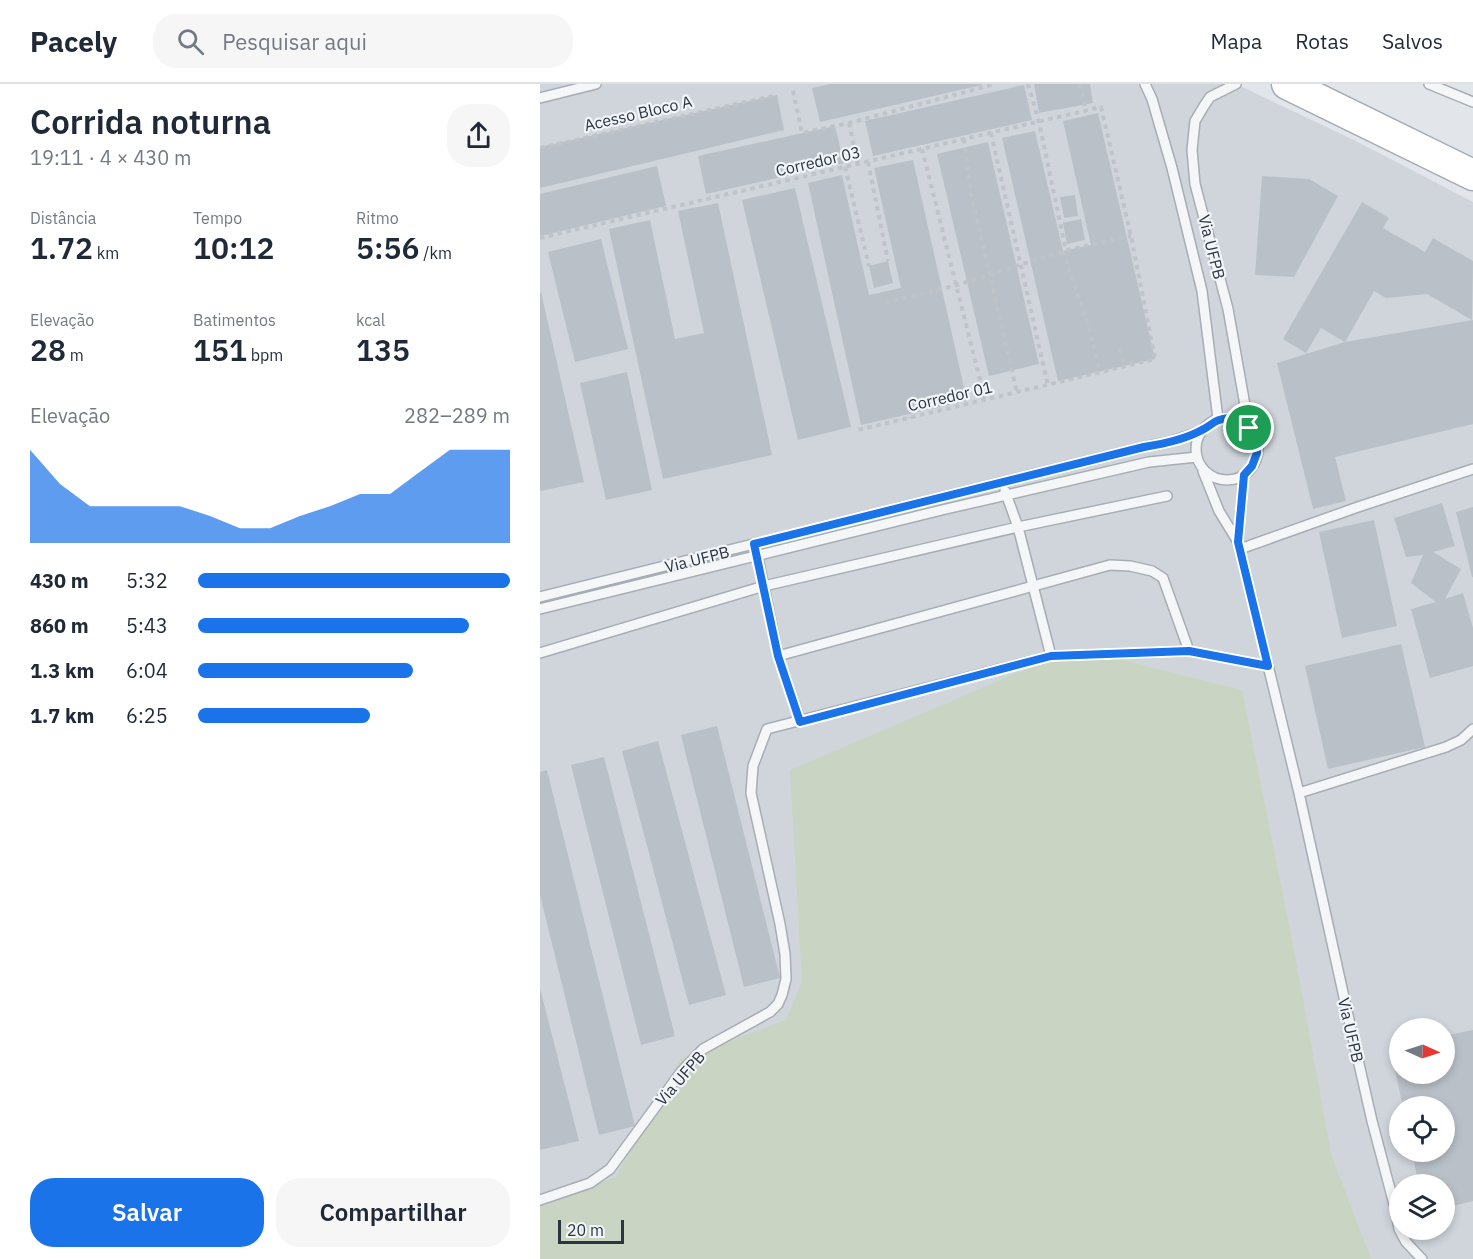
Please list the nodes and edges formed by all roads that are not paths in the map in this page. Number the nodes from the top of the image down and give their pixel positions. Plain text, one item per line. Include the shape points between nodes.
1 (596, 84) edge
2 (1145, 84) edge
3 (1236, 84) edge
4 (1287, 84) edge
5 (1429, 84) edge
6 (540, 98) edge
7 (1473, 102) edge
8 (1473, 175) edge
9 (1218, 419) junction
10 (1249, 428) junction
11 (1202, 431) junction
12 (1197, 458) junction
13 (1203, 469) junction
14 (1473, 469) edge
15 (1244, 475) junction
16 (1004, 483) junction
17 (1006, 495) junction
18 (1167, 496) dead end
19 (1018, 527) junction
20 (754, 544) junction
21 (1239, 545) junction
22 (758, 556) junction
23 (764, 586) junction
24 (1032, 587) junction
25 (540, 597) edge
26 (540, 609) edge
27 (1189, 651) junction
28 (540, 652) edge
29 (778, 656) junction
30 (1051, 656) junction
31 (1268, 666) junction
32 (800, 722) junction
33 (1473, 729) edge
34 (1299, 793) junction
35 (540, 1200) edge
36 (1422, 1259) edge

1 - 6 lane
2 - 9 lane, Via UFPB via 1172,168 1202,291
3 - 10 lane, Via UFPB via 1210,97 1204,106 1196,121 1192,150 1196,184 1228,309
4 - 8 main road
5 - 7 lane
9 - 10 lane via 1230,418
9 - 11 lane, Via UFPB
10 - 15 lane, Via UFPB via 1256,440 1257,453
11 - 12 lane via 1196,444
11 - 16 lane, Via UFPB
12 - 13 lane, Via UFPB
12 - 17 lane, Via UFPB via 1149,462
13 - 15 lane via 1222,480
13 - 21 lane, Via UFPB via 1219,511
14 - 21 lane
15 - 21 lane, Via UFPB
16 - 17 lane
16 - 20 lane, Via UFPB
17 - 19 lane
17 - 22 lane, Via UFPB
18 - 19 lane
19 - 23 lane
19 - 24 lane
20 - 22 lane
20 - 25 lane, Via UFPB
21 - 31 lane, Via UFPB
22 - 23 lane
22 - 26 lane, Via UFPB
23 - 28 lane
23 - 29 lane
24 - 27 lane via 1110,565 1152,571 1163,578
24 - 29 lane
24 - 30 lane
27 - 30 lane
27 - 31 lane
29 - 32 lane
30 - 32 lane
31 - 34 lane, Via UFPB
32 - 35 lane, Via UFPB via 767,729 753,766 751,793 785,954 786,979 778,1004 704,1049 681,1072 610,1169 591,1183
33 - 34 lane via 1446,747
34 - 36 lane, Via UFPB via 1399,1229

